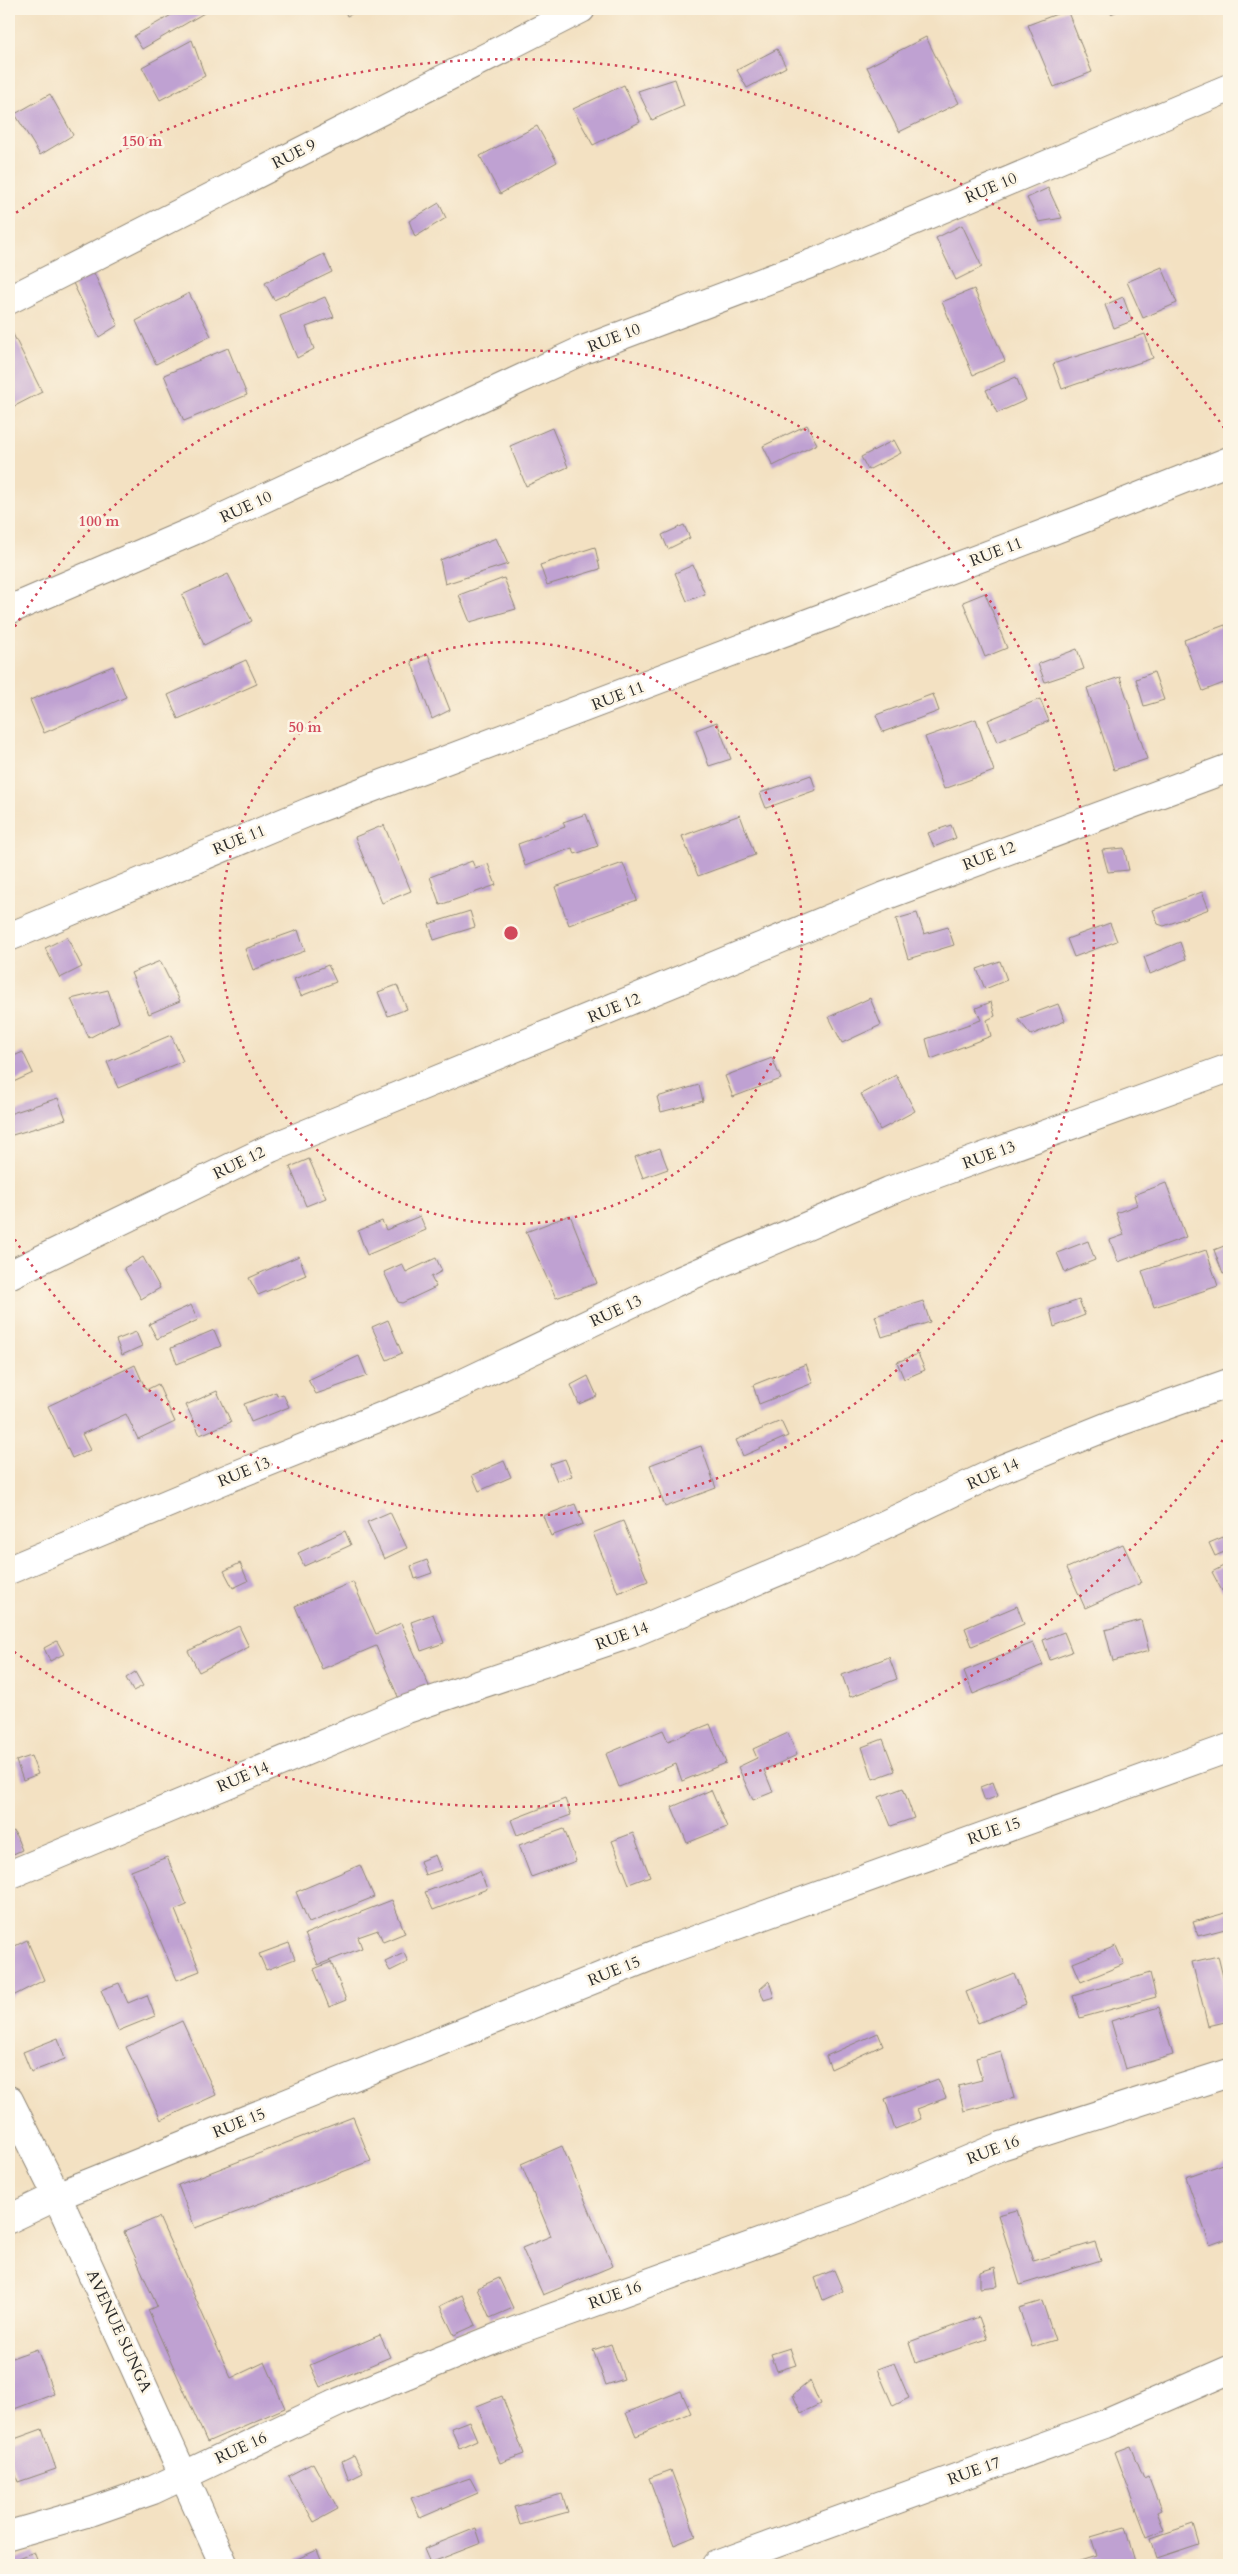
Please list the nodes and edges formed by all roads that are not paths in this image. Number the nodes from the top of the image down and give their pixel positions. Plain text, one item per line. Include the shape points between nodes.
1 (580, 9) edge
2 (1229, 88) edge
3 (9, 300) edge
4 (1229, 461) edge
5 (9, 610) edge
6 (1229, 768) edge
7 (9, 937) edge
8 (1229, 1068) edge
9 (9, 1274) edge
10 (1229, 1383) edge
11 (9, 1570) edge
12 (1229, 1748) edge
13 (9, 1875) edge
14 (1229, 2073) edge
15 (9, 2100) edge
16 (57, 2196) junction
17 (9, 2219) edge
18 (1229, 2370) edge
19 (185, 2475) junction
20 (9, 2535) edge
21 (224, 2565) edge
22 (716, 2565) edge

1 - 3 street, RUE 9
2 - 5 street, RUE 10 via 823,259 583,350 198,529
4 - 7 street, RUE 11 via 1025,542 311,811
6 - 9 street, RUE 12 via 882,897 271,1148
8 - 11 street, RUE 13 via 889,1191 674,1283 455,1387
10 - 13 street, RUE 14 via 1121,1421 1004,1468 846,1543 630,1634 407,1709
12 - 16 street, RUE 15 via 659,1953
14 - 19 street, RUE 16 via 1001,2146 850,2210 500,2336 339,2402
15 - 16 street, AVENUE SUNGA
16 - 17 street, RUE 15
16 - 19 street, AVENUE SUNGA
18 - 22 street, RUE 17 via 1105,2424
19 - 20 street, RUE 16 via 93,2511
19 - 21 street, AVENUE SUNGA

